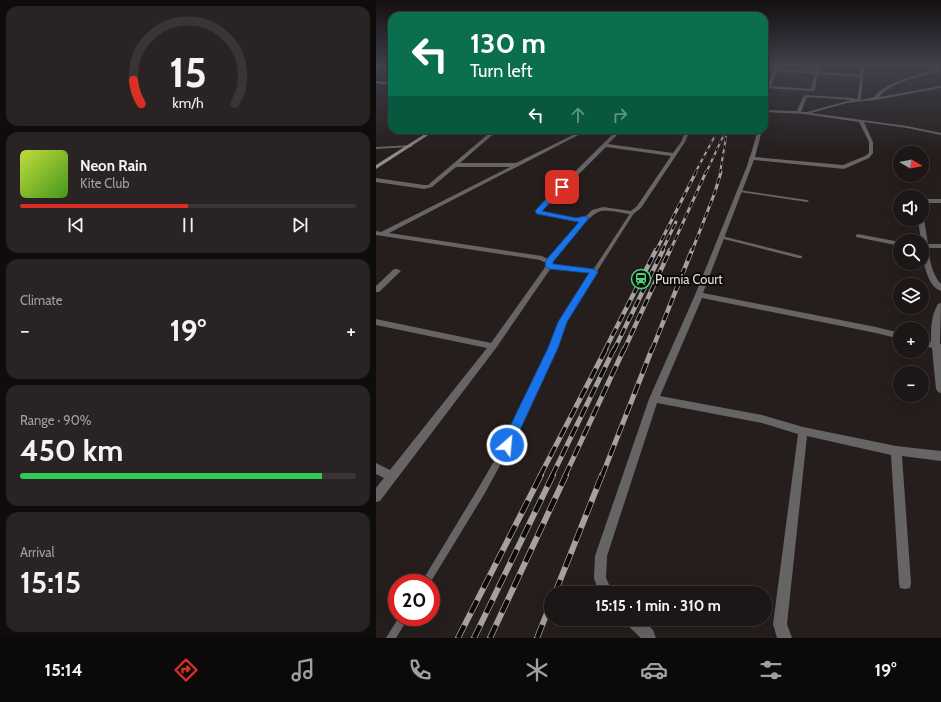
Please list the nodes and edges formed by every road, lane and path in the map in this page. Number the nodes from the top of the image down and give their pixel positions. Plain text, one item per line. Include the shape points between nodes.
1 (861, 94) edge
2 (878, 95) edge
3 (898, 95) edge
4 (860, 99) junction
5 (875, 99) junction
6 (849, 103) junction
7 (768, 111) edge
8 (798, 113) junction
9 (804, 114) junction
10 (861, 121) junction
11 (428, 134) edge
12 (491, 134) edge
13 (578, 134) edge
14 (616, 134) edge
15 (686, 134) edge
16 (759, 134) edge
17 (941, 134) edge
18 (604, 145) junction
19 (410, 146) junction
20 (376, 148) edge
21 (674, 155) junction
22 (752, 158) junction
23 (455, 165) junction
24 (519, 165) junction
25 (376, 167) edge
26 (376, 180) edge
27 (740, 191) junction
28 (807, 201) dead end
29 (929, 201) edge
30 (941, 201) edge
31 (632, 213) junction
32 (585, 218) junction
33 (379, 234) edge
34 (858, 236) dead end
35 (722, 237) junction
36 (893, 243) edge
37 (929, 246) edge
38 (941, 246) edge
39 (800, 258) dead end
40 (549, 264) junction
41 (929, 270) edge
42 (397, 271) dead end
43 (594, 272) junction
44 (941, 289) edge
45 (376, 290) edge
46 (699, 295) junction
47 (941, 306) edge
48 (376, 322) edge
49 (893, 334) edge
50 (493, 346) junction
51 (938, 347) edge
52 (941, 389) edge
53 (654, 399) junction
54 (803, 431) junction
55 (896, 452) junction
56 (941, 456) edge
57 (376, 468) edge
58 (391, 477) junction
59 (376, 497) edge
60 (431, 574) edge
61 (905, 583) dead end
62 (603, 586) edge
63 (398, 626) edge
64 (638, 626) edge
65 (391, 638) edge
66 (649, 638) edge
67 (785, 638) edge

1 - 4 street
2 - 5 street
3 - 5 street
4 - 6 street
4 - 8 street via 806,96
5 - 6 street
6 - 9 street
7 - 8 street
8 - 9 street
9 - 10 street
10 - 17 street
10 - 22 street via 871,142 871,153 844,167
11 - 19 street
12 - 23 street
13 - 24 street
14 - 18 street
15 - 21 street
16 - 22 street
18 - 21 street
18 - 32 street via 538,211 576,220
19 - 20 street
19 - 25 street
21 - 31 street via 639,208
22 - 27 street
23 - 24 street
23 - 26 street via 427,187
24 - 33 street
27 - 28 lane
27 - 35 street
29 - 30 street
31 - 32 street via 603,209 594,211
31 - 43 lane
32 - 40 street
33 - 40 street via 542,258
34 - 36 street
35 - 39 lane
35 - 46 street
37 - 38 street
40 - 43 street
40 - 50 street
41 - 44 street
42 - 45 street
43 - 60 lane via 562,322 514,434
46 - 49 street
46 - 53 street
47 - 51 street via 936,314
48 - 50 street
50 - 58 street
51 - 52 street
53 - 54 street via 762,419
53 - 62 street via 601,556 600,578
54 - 55 street
54 - 67 street via 780,624
55 - 56 street
55 - 61 street
57 - 58 street
58 - 59 street
63 - 65 lane
64 - 66 street

